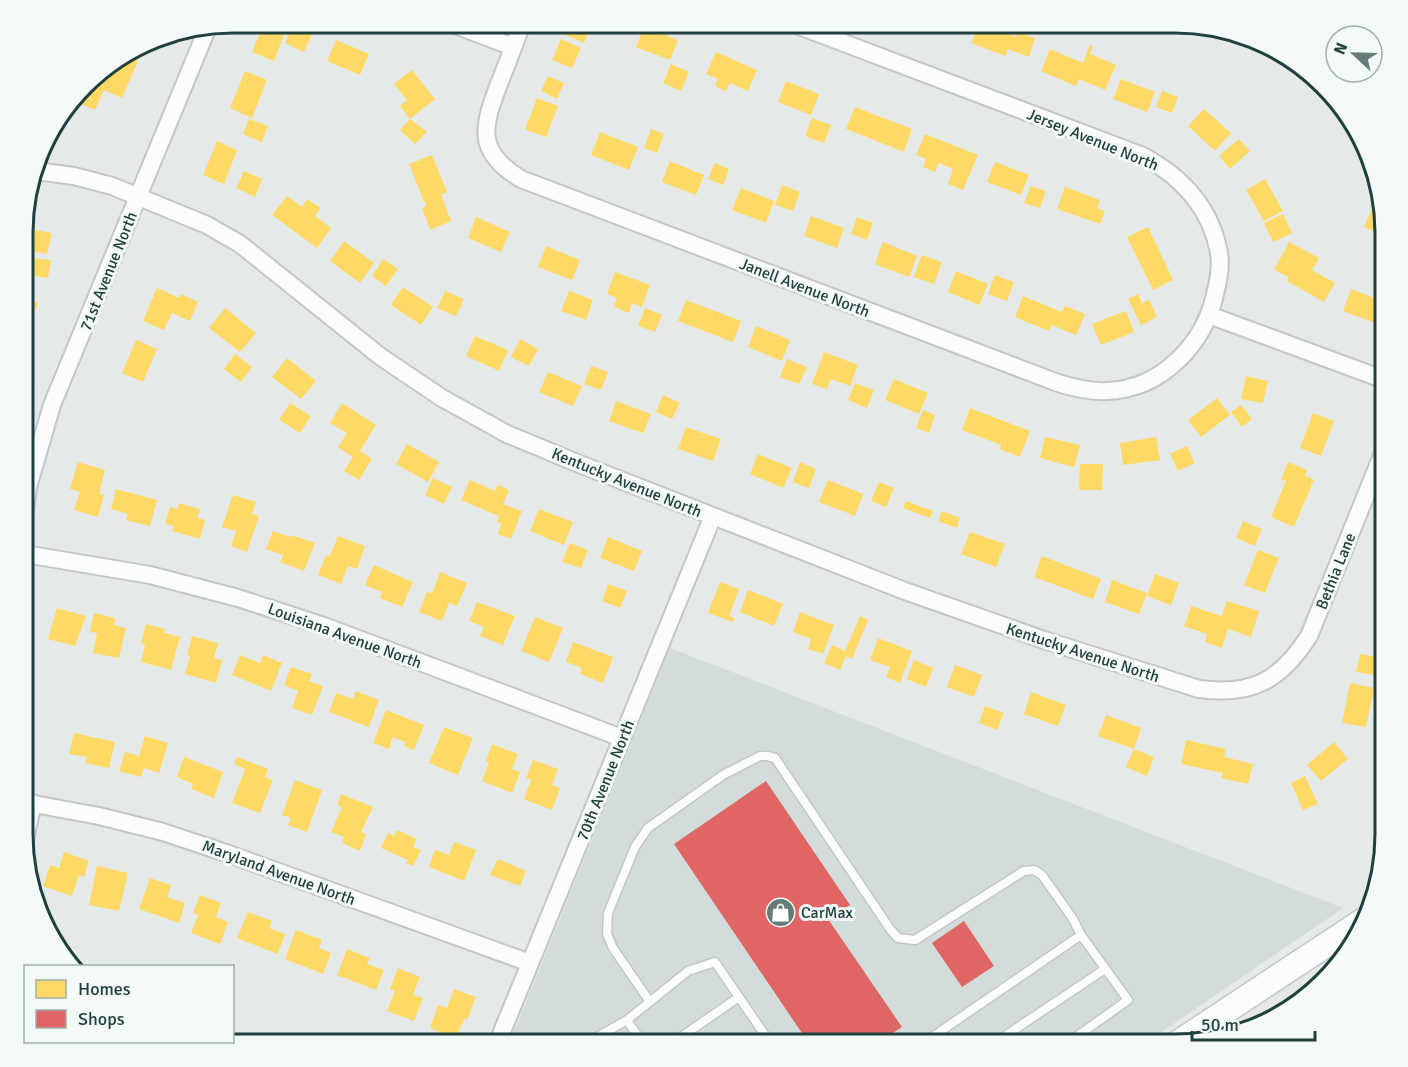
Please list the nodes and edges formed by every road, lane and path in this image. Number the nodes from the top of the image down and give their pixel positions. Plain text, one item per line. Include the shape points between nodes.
1 (476, 33) edge
2 (518, 33) edge
3 (817, 33) edge
4 (205, 35) edge
5 (513, 47) junction
6 (43, 172) edge
7 (139, 196) junction
8 (1209, 315) junction
9 (1375, 376) edge
10 (33, 470) edge
11 (1375, 473) edge
12 (713, 516) junction
13 (33, 555) edge
14 (1266, 681) joint
15 (622, 738) junction
16 (33, 804) edge
17 (1350, 929) edge
18 (1081, 934) junction
19 (530, 963) junction
20 (1105, 969) junction
21 (739, 997) junction
22 (651, 1002) junction
23 (627, 1020) junction
24 (1192, 1033) edge
25 (501, 1034) edge
26 (602, 1034) edge
27 (636, 1034) edge
28 (685, 1034) edge
29 (765, 1034) edge
30 (936, 1034) edge
31 (1008, 1034) edge
32 (1080, 1034) edge

1 - 5 street
2 - 5 street
3 - 8 street, Jersey Avenue North via 1143,156 1166,169 1201,205 1212,229 1220,273
4 - 7 street, 71st Avenue North
5 - 8 street, Janell Avenue North via 490,106 487,142 494,158 506,170 533,184 1082,390 1109,391 1158,376 1179,361
6 - 7 street, Kentucky Avenue North via 74,176
7 - 10 street, 71st Avenue North via 52,405
7 - 12 street, Kentucky Avenue North via 240,244 381,357 442,398 507,434
8 - 9 street
11 - 14 street, Bethia Lane via 1309,636 1298,654
12 - 14 street, Kentucky Avenue North via 905,591 1192,687 1221,692
12 - 15 street, 70th Avenue North
13 - 15 street, Louisiana Avenue North via 150,575 238,598 324,626
15 - 19 street, 70th Avenue North
16 - 19 street, Maryland Avenue North via 99,816 226,852
17 - 24 street
18 - 20 lane
18 - 22 lane via 1042,875 1034,870 1024,871 915,940 898,938 775,758 760,756 674,808 648,828 635,847 608,913 608,934 613,948
18 - 30 lane
19 - 25 street, 70th Avenue North
20 - 31 lane
20 - 32 lane via 1128,1000
21 - 22 lane via 715,962 688,971
21 - 28 lane
21 - 29 lane
22 - 23 lane
23 - 26 lane
23 - 27 lane

